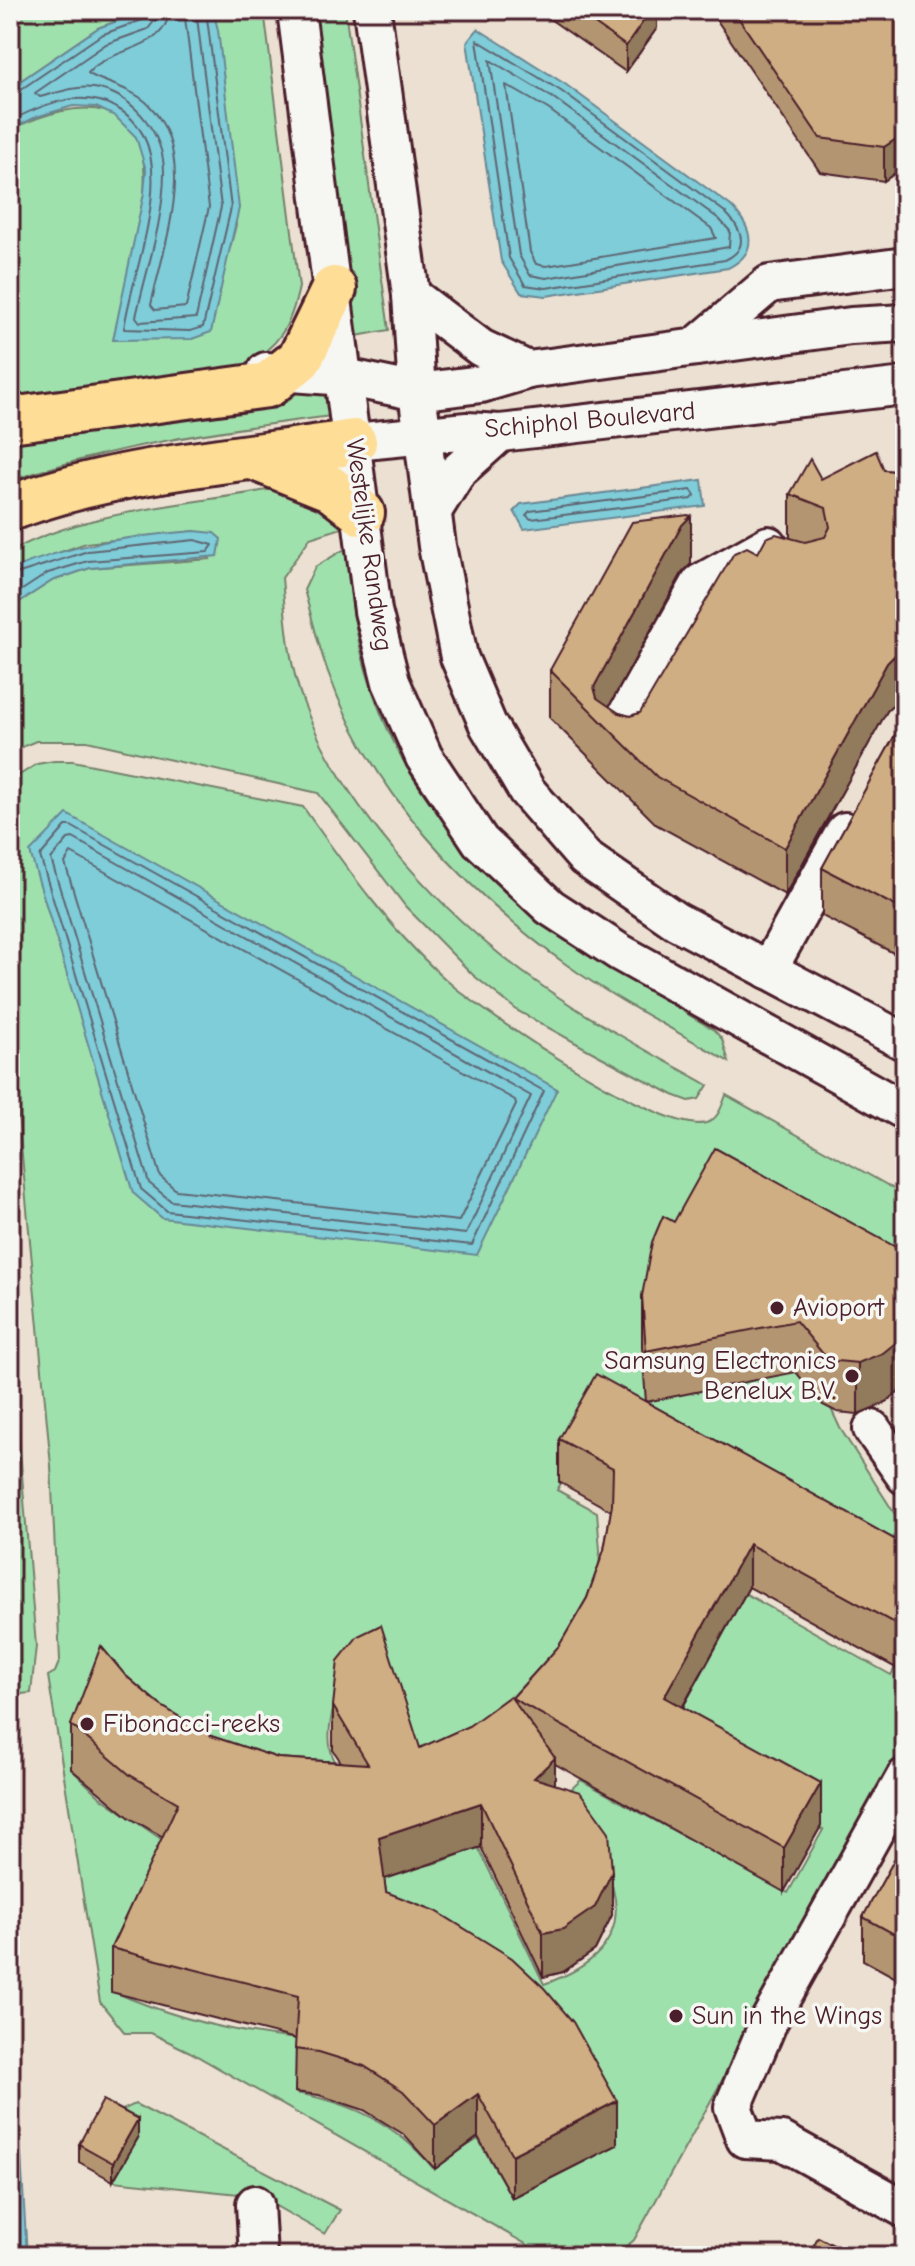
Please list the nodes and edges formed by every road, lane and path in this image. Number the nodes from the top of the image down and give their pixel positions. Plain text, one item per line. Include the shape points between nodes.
1 (296, 10) edge
2 (372, 10) edge
3 (905, 266) edge
4 (334, 289) junction
5 (411, 295) junction
6 (905, 323) edge
7 (694, 347) junction
8 (528, 370) junction
9 (287, 372) junction
10 (345, 377) junction
11 (905, 386) edge
12 (417, 392) junction
13 (10, 402) edge
14 (10, 420) edge
15 (500, 433) junction
16 (422, 438) junction
17 (354, 442) junction
18 (251, 456) junction
19 (10, 508) edge
20 (433, 511) junction
21 (362, 513) junction
22 (768, 545) edge
23 (798, 566) edge
24 (859, 804) edge
25 (768, 970) junction
26 (905, 1042) edge
27 (905, 1111) edge
28 (872, 1429) dead end
29 (905, 1476) edge
30 (905, 1777) edge
31 (255, 2204) dead end
32 (905, 2209) edge
33 (258, 2256) edge

1 - 4 street, Westelijke Randweg
2 - 5 street
3 - 7 street via 769,284
4 - 9 main road via 300,359
4 - 10 street, Westelijke Randweg
5 - 8 street via 481,348
5 - 12 street
6 - 7 street
7 - 8 street
8 - 12 street via 481,384
9 - 10 street
9 - 13 street via 258,371
9 - 14 main road via 268,385 248,389
10 - 12 street
10 - 17 street, Westelijke Randweg
11 - 15 street, Schiphol Boulevard
12 - 16 street
12 - 17 street
15 - 16 street, Schiphol Boulevard via 467,431
15 - 20 street via 458,471
16 - 17 street, Schiphol Boulevard
16 - 20 street
17 - 18 main road
17 - 21 street, Westelijke Randweg
18 - 19 main road via 114,478
18 - 21 main road via 310,478
20 - 25 street via 459,657 488,725 527,791 585,858 676,921
21 - 27 street, Westelijke Randweg via 373,611 391,682 424,757 480,841 550,907 619,952
22 - 23 street via 700,583 615,735 629,743 719,585 774,559
24 - 25 street
25 - 26 street
28 - 29 street
30 - 32 street via 769,2021 733,2107 745,2139 782,2141
31 - 33 street

